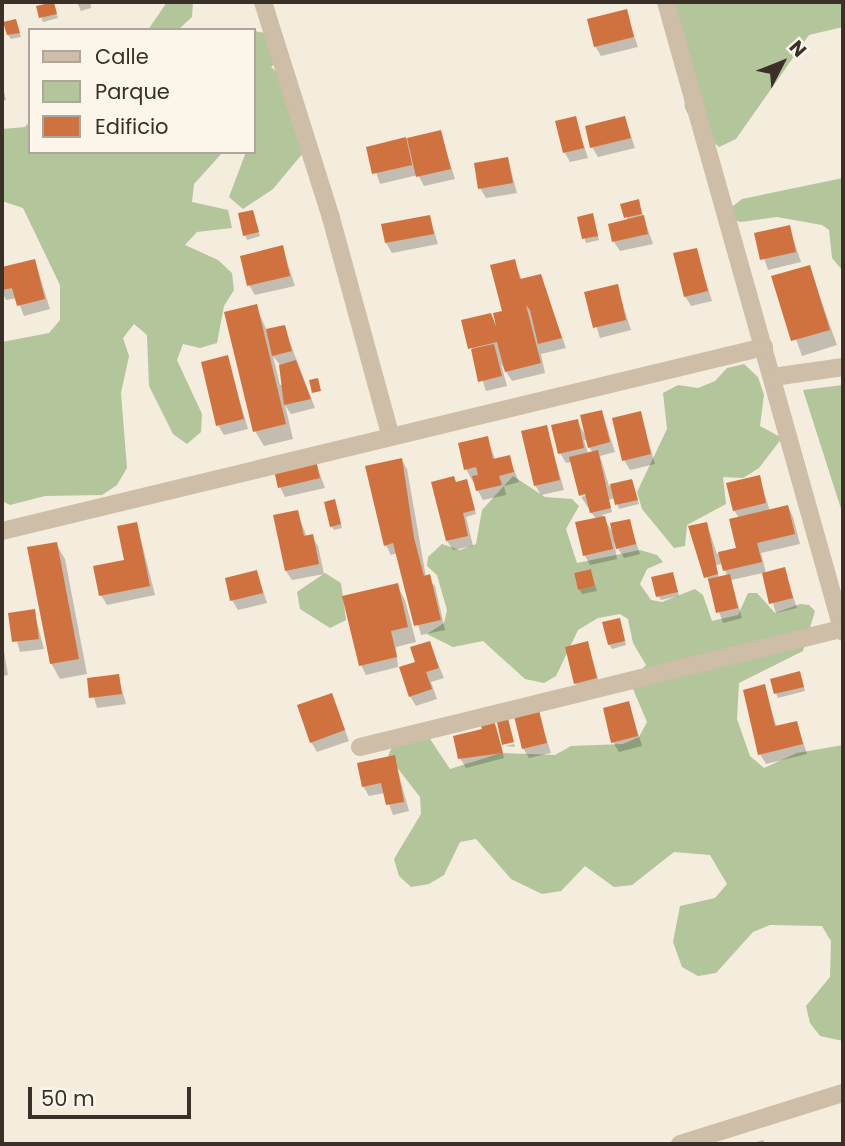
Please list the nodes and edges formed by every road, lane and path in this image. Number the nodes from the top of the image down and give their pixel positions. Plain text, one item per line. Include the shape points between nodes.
1 (263, 2) edge
2 (666, 2) edge
3 (764, 346) junction
4 (843, 368) edge
5 (773, 377) junction
6 (390, 434) junction
7 (2, 531) edge
8 (843, 630) edge
9 (360, 747) dead end
10 (843, 1093) edge
11 (680, 1144) edge

1 - 6 street via 331,218
2 - 3 street
3 - 5 street
3 - 6 street
4 - 5 street
5 - 8 street
6 - 7 street
8 - 9 street
10 - 11 street

